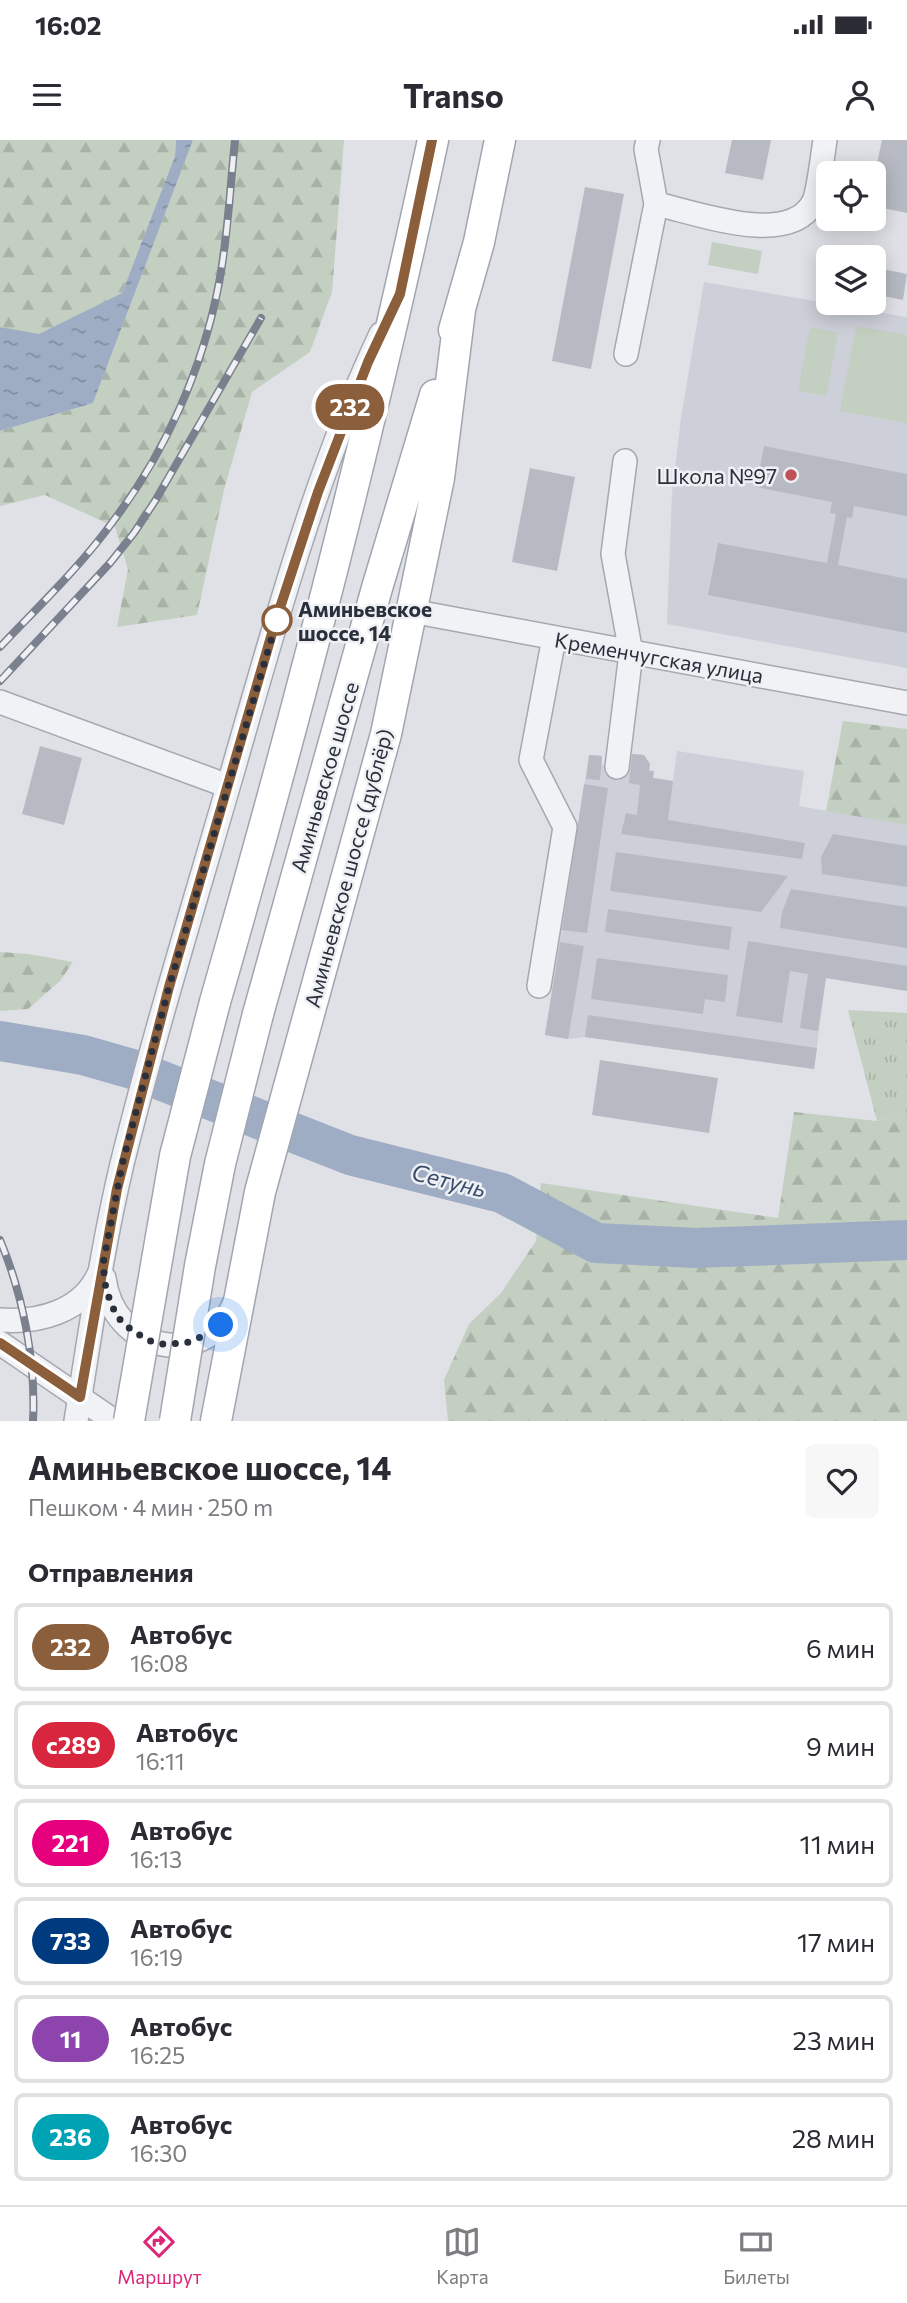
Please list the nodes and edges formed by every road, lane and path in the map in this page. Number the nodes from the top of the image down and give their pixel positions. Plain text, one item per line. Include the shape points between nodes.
1 (432, 140) edge
2 (500, 140) edge
3 (648, 140) edge
4 (825, 140) edge
5 (656, 204) junction
6 (400, 294) junction
7 (460, 310) junction
8 (626, 354) dead end
9 (625, 461) dead end
10 (411, 611) junction
11 (554, 638) junction
12 (631, 653) junction
13 (0, 702) edge
14 (907, 703) edge
15 (617, 767) dead end
16 (228, 786) junction
17 (539, 986) dead end
18 (103, 1264) junction
19 (240, 1289) junction
20 (0, 1321) edge
21 (0, 1343) edge
22 (80, 1397) junction
23 (76, 1421) edge
24 (114, 1421) edge
25 (129, 1421) edge
26 (175, 1421) edge
27 (216, 1421) edge

1 - 6 main road, Аминьевское шоссе
2 - 7 main road, Аминьевское шоссе
3 - 5 street
4 - 5 street via 813,203 794,222 746,225
5 - 8 street
6 - 16 street via 368,362 318,492
6 - 25 main road, Аминьевское шоссе, bridge via 328,591 176,1156
7 - 10 main road, Аминьевское шоссе (дублёр) via 439,478
7 - 26 main road, Аминьевское шоссе, bridge via 258,1014 220,1164
9 - 12 street via 612,554
10 - 11 street, Кременчугская улица
10 - 19 main road, Аминьевское шоссе (дублёр) via 386,734 260,1192
11 - 12 street, Кременчугская улица
11 - 17 street via 531,760 565,827
12 - 14 street, Кременчугская улица
12 - 15 street
13 - 16 street
16 - 18 street via 122,1165
18 - 19 street via 106,1290 116,1315 135,1334 160,1344 186,1343 211,1333 229,1314
18 - 20 street via 95,1281 69,1307 48,1317
18 - 22 street
19 - 27 main road, Аминьевское шоссе (дублёр)
21 - 22 street
22 - 23 street
22 - 24 street

